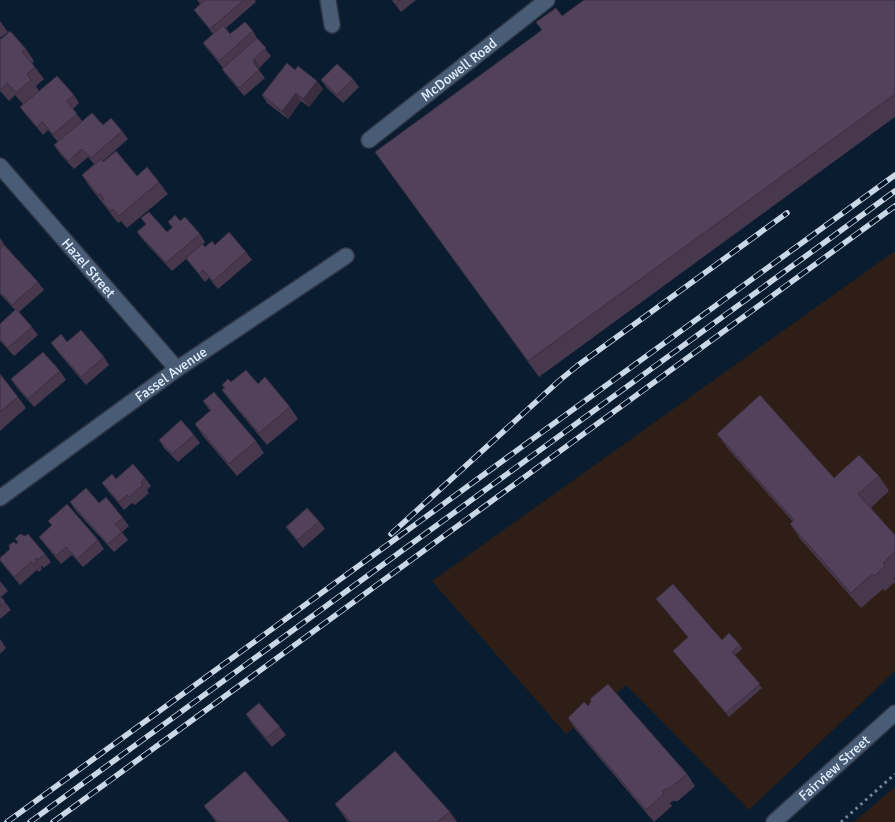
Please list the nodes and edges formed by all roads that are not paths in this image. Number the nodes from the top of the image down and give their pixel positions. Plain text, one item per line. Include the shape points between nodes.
1 (328, 0) edge
2 (547, 0) edge
3 (332, 25) dead end
4 (369, 140) dead end
5 (0, 166) edge
6 (346, 256) dead end
7 (177, 369) junction
8 (0, 498) edge
9 (895, 713) edge
10 (774, 822) edge

1 - 3 street
2 - 4 street, McDowell Road
5 - 7 street, Hazel Street
6 - 7 street, Fassel Avenue
7 - 8 street, Fassel Avenue
9 - 10 street, Fairview Street

